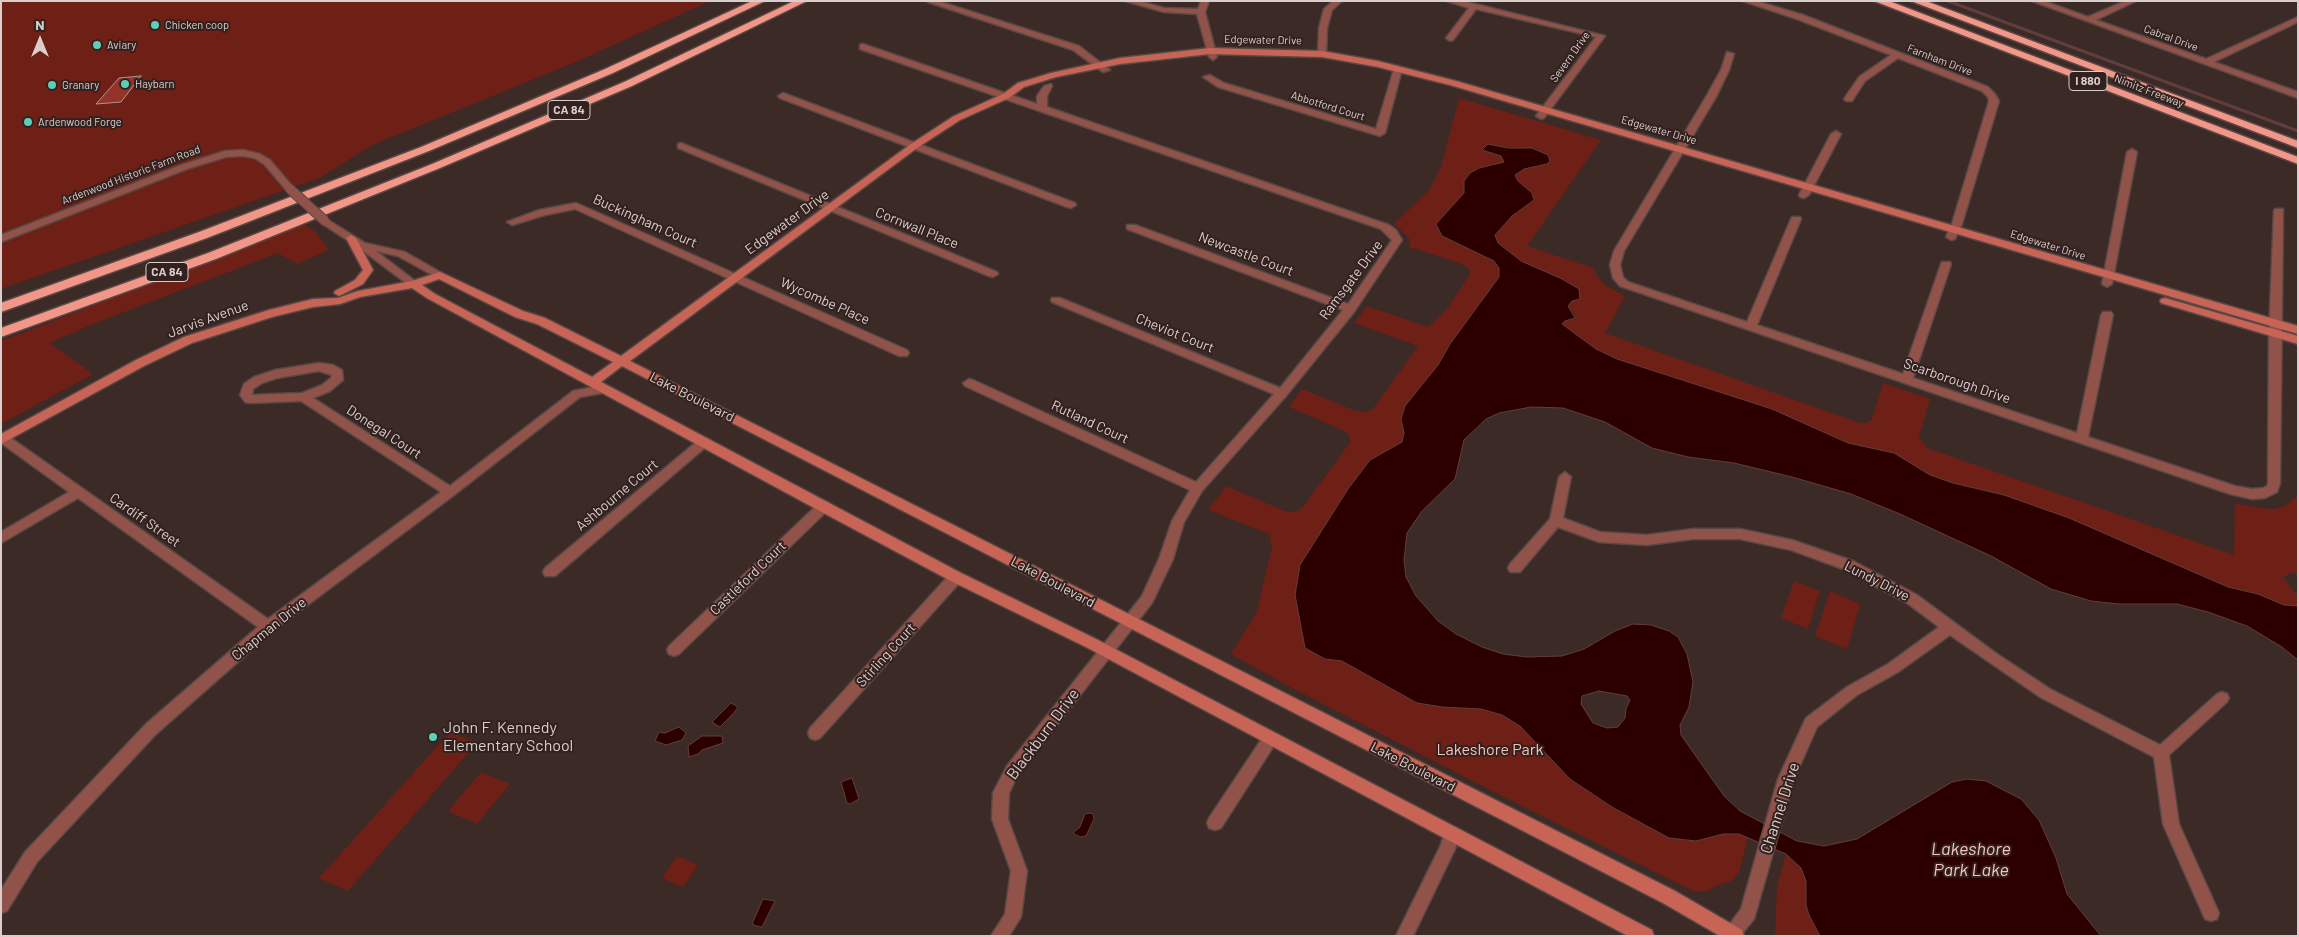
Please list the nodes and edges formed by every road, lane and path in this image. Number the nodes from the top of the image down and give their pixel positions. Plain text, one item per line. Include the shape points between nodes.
1 (760, 1) edge
2 (802, 1) edge
3 (1129, 1) edge
4 (1205, 1) edge
5 (1338, 1) edge
6 (1451, 1) edge
7 (1746, 1) edge
8 (1879, 1) edge
9 (1916, 1) edge
10 (2036, 1) edge
11 (2132, 1) edge
12 (932, 2) edge
13 (1474, 7) junction
14 (1201, 12) junction
15 (2298, 19) edge
16 (2088, 20) junction
17 (1450, 38) dead end
18 (863, 47) dead end
19 (1212, 54) junction
20 (1322, 54) junction
21 (1730, 54) dead end
22 (1897, 55) junction
23 (2206, 62) junction
24 (1103, 68) junction
25 (1397, 72) junction
26 (1207, 77) dead end
27 (1048, 86) junction
28 (783, 96) dead end
29 (1006, 96) junction
30 (2298, 96) edge
31 (1849, 100) dead end
32 (1042, 108) junction
33 (1543, 113) junction
34 (1836, 134) dead end
35 (2298, 145) edge
36 (681, 146) dead end
37 (914, 146) junction
38 (2132, 152) dead end
39 (1678, 153) junction
40 (2298, 161) edge
41 (1806, 191) junction
42 (1071, 205) dead end
43 (830, 207) junction
44 (2279, 211) dead end
45 (1796, 219) dead end
46 (324, 221) joint
47 (512, 222) dead end
48 (1131, 227) dead end
49 (1953, 233) junction
50 (351, 238) junction
51 (1, 239) edge
52 (362, 244) junction
53 (1946, 264) dead end
54 (993, 274) dead end
55 (440, 275) junction
56 (735, 277) junction
57 (2108, 280) junction
58 (414, 284) junction
59 (427, 294) junction
60 (340, 300) junction
61 (1056, 300) dead end
62 (313, 303) junction
63 (1, 308) edge
64 (1350, 309) junction
65 (2107, 316) dead end
66 (1751, 326) junction
67 (2276, 329) junction
68 (2298, 330) edge
69 (1, 333) edge
70 (2298, 340) edge
71 (903, 353) dead end
72 (621, 361) junction
73 (1906, 380) junction
74 (592, 383) junction
75 (969, 383) dead end
76 (1282, 393) junction
77 (576, 394) junction
78 (302, 397) junction
79 (2082, 439) junction
80 (2, 440) edge
81 (704, 442) junction
82 (1565, 477) dead end
83 (1198, 488) junction
84 (78, 492) junction
85 (450, 492) junction
86 (822, 507) junction
87 (1556, 521) junction
88 (1, 538) edge
89 (1514, 568) dead end
90 (550, 572) dead end
91 (956, 577) junction
92 (1130, 622) junction
93 (268, 627) junction
94 (1950, 627) junction
95 (674, 650) dead end
96 (1106, 653) junction
97 (2222, 698) dead end
98 (815, 733) dead end
99 (1270, 739) junction
100 (2161, 753) junction
101 (1215, 823) dead end
102 (1452, 834) junction
103 (1, 905) edge
104 (2211, 913) dead end
105 (1732, 935) edge
106 (999, 936) edge
107 (1404, 936) edge
108 (1646, 936) edge

1 - 63 highway, CA 84 via 609,71 425,149
2 - 69 highway, CA 84 via 628,84 445,162 221,252
3 - 14 street via 1164,10
4 - 14 street
5 - 20 street via 1328,9
6 - 13 street, Severn Drive
7 - 22 street, Farnham Drive via 1800,17
8 - 40 highway, Nimitz Freeway / I 880
9 - 35 highway, Nimitz Freeway / I 880
10 - 16 street, Cabral Drive
11 - 16 street
12 - 24 street via 1076,48
13 - 17 street
13 - 33 street, Severn Drive via 1601,36
14 - 19 street
15 - 23 street
16 - 23 street, Cabral Drive
18 - 29 street, Ramsgate Drive
19 - 20 street, Edgewater Drive
19 - 24 street, Edgewater Drive via 1153,56
19 - 25 street, Edgewater Drive via 1290,59
20 - 25 street, Edgewater Drive
21 - 39 street via 1725,70
22 - 31 street via 1862,79
22 - 49 street, Farnham Drive via 1985,89 1994,101
23 - 30 street, Cabral Drive
24 - 27 street, Edgewater Drive
24 - 29 street, Edgewater Drive via 1022,85
25 - 26 street, Abbotford Court via 1380,133 1222,86
25 - 33 street, Edgewater Drive
27 - 29 street, Edgewater Drive
27 - 32 street via 1042,96
28 - 37 street
29 - 32 street, Ramsgate Drive
29 - 37 street, Edgewater Drive via 957,118
32 - 64 street, Ramsgate Drive via 1385,227 1395,236 1396,244
33 - 39 street, Edgewater Drive
34 - 41 street
36 - 43 street, Cornwall Place
37 - 42 street
37 - 43 street, Edgewater Drive
38 - 57 street
39 - 41 street, Edgewater Drive
39 - 66 street, Scarborough Drive via 1619,251 1618,278 1637,289
41 - 49 street, Edgewater Drive
43 - 54 street, Cornwall Place
43 - 56 street, Edgewater Drive
44 - 67 street
45 - 66 street
46 - 50 street, Lake Boulevard
46 - 51 street, Ardenwood Historic Farm Road, bridge via 266,162 257,156 225,154
47 - 56 street, Buckingham Court via 576,206
48 - 64 street, Newcastle Court
49 - 57 street, Edgewater Drive
50 - 52 street, Lake Boulevard
50 - 62 street via 360,258 368,266 366,274 353,287
52 - 55 street, Lake Boulevard via 400,254
52 - 58 street, Lake Boulevard
53 - 73 street
55 - 58 street, Jarvis Avenue
55 - 72 street, Lake Boulevard
56 - 71 street, Wycombe Place
56 - 72 street, Edgewater Drive
57 - 67 street, Edgewater Drive
58 - 59 street, Lake Boulevard
58 - 60 street, Jarvis Avenue
59 - 60 street
59 - 74 street, Lake Boulevard
60 - 62 street, Jarvis Avenue
61 - 76 street, Cheviot Court
62 - 80 street, Jarvis Avenue via 188,340
64 - 76 street, Ramsgate Drive
65 - 79 street
66 - 73 street, Scarborough Drive
67 - 68 street, Edgewater Drive
67 - 70 street, Edgewater Drive
67 - 79 street, Scarborough Drive via 2273,489 2265,493 2234,491
72 - 74 street, Edgewater Drive
72 - 92 street, Lake Boulevard
73 - 79 street, Scarborough Drive
74 - 77 street, Chapman Drive
74 - 77 street
74 - 81 street, Lake Boulevard
75 - 83 street, Rutland Court
76 - 83 street, Ramsgate Drive
77 - 85 street, Chapman Drive
78 - 78 street via 326,388 337,380 338,373 319,367 275,374 258,380 248,387 246,394 249,399
78 - 85 street, Donegal Court
80 - 84 street, Cardiff Street
81 - 86 street, Lake Boulevard
81 - 90 street, Ashbourne Court
82 - 87 street
83 - 92 street, Ramsgate Drive via 1178,521 1166,559 1147,599
84 - 88 street
84 - 93 street, Cardiff Street
85 - 93 street, Chapman Drive
86 - 91 street, Lake Boulevard
86 - 95 street, Castleford Court
87 - 89 street
87 - 94 street, Lundy Drive via 1599,538 1647,540 1693,534 1740,534 1792,545 1881,581
91 - 96 street, Lake Boulevard
91 - 98 street, Stirling Court
92 - 96 street, Ramsgate Drive
92 - 105 street, Lake Boulevard via 1669,897
93 - 103 street, Chapman Drive via 151,730 31,857
94 - 100 street, Lundy Drive via 2045,693
94 - 105 street, Channel Drive via 1893,668 1852,691 1811,723 1786,779 1748,913
96 - 99 street, Lake Boulevard
96 - 106 street, Blackburn Drive via 1012,771 1001,793 1000,819 1019,871 1013,917
97 - 100 street
99 - 101 street
99 - 102 street, Lake Boulevard
100 - 104 street via 2171,824
102 - 107 street
102 - 108 street, Lake Boulevard

